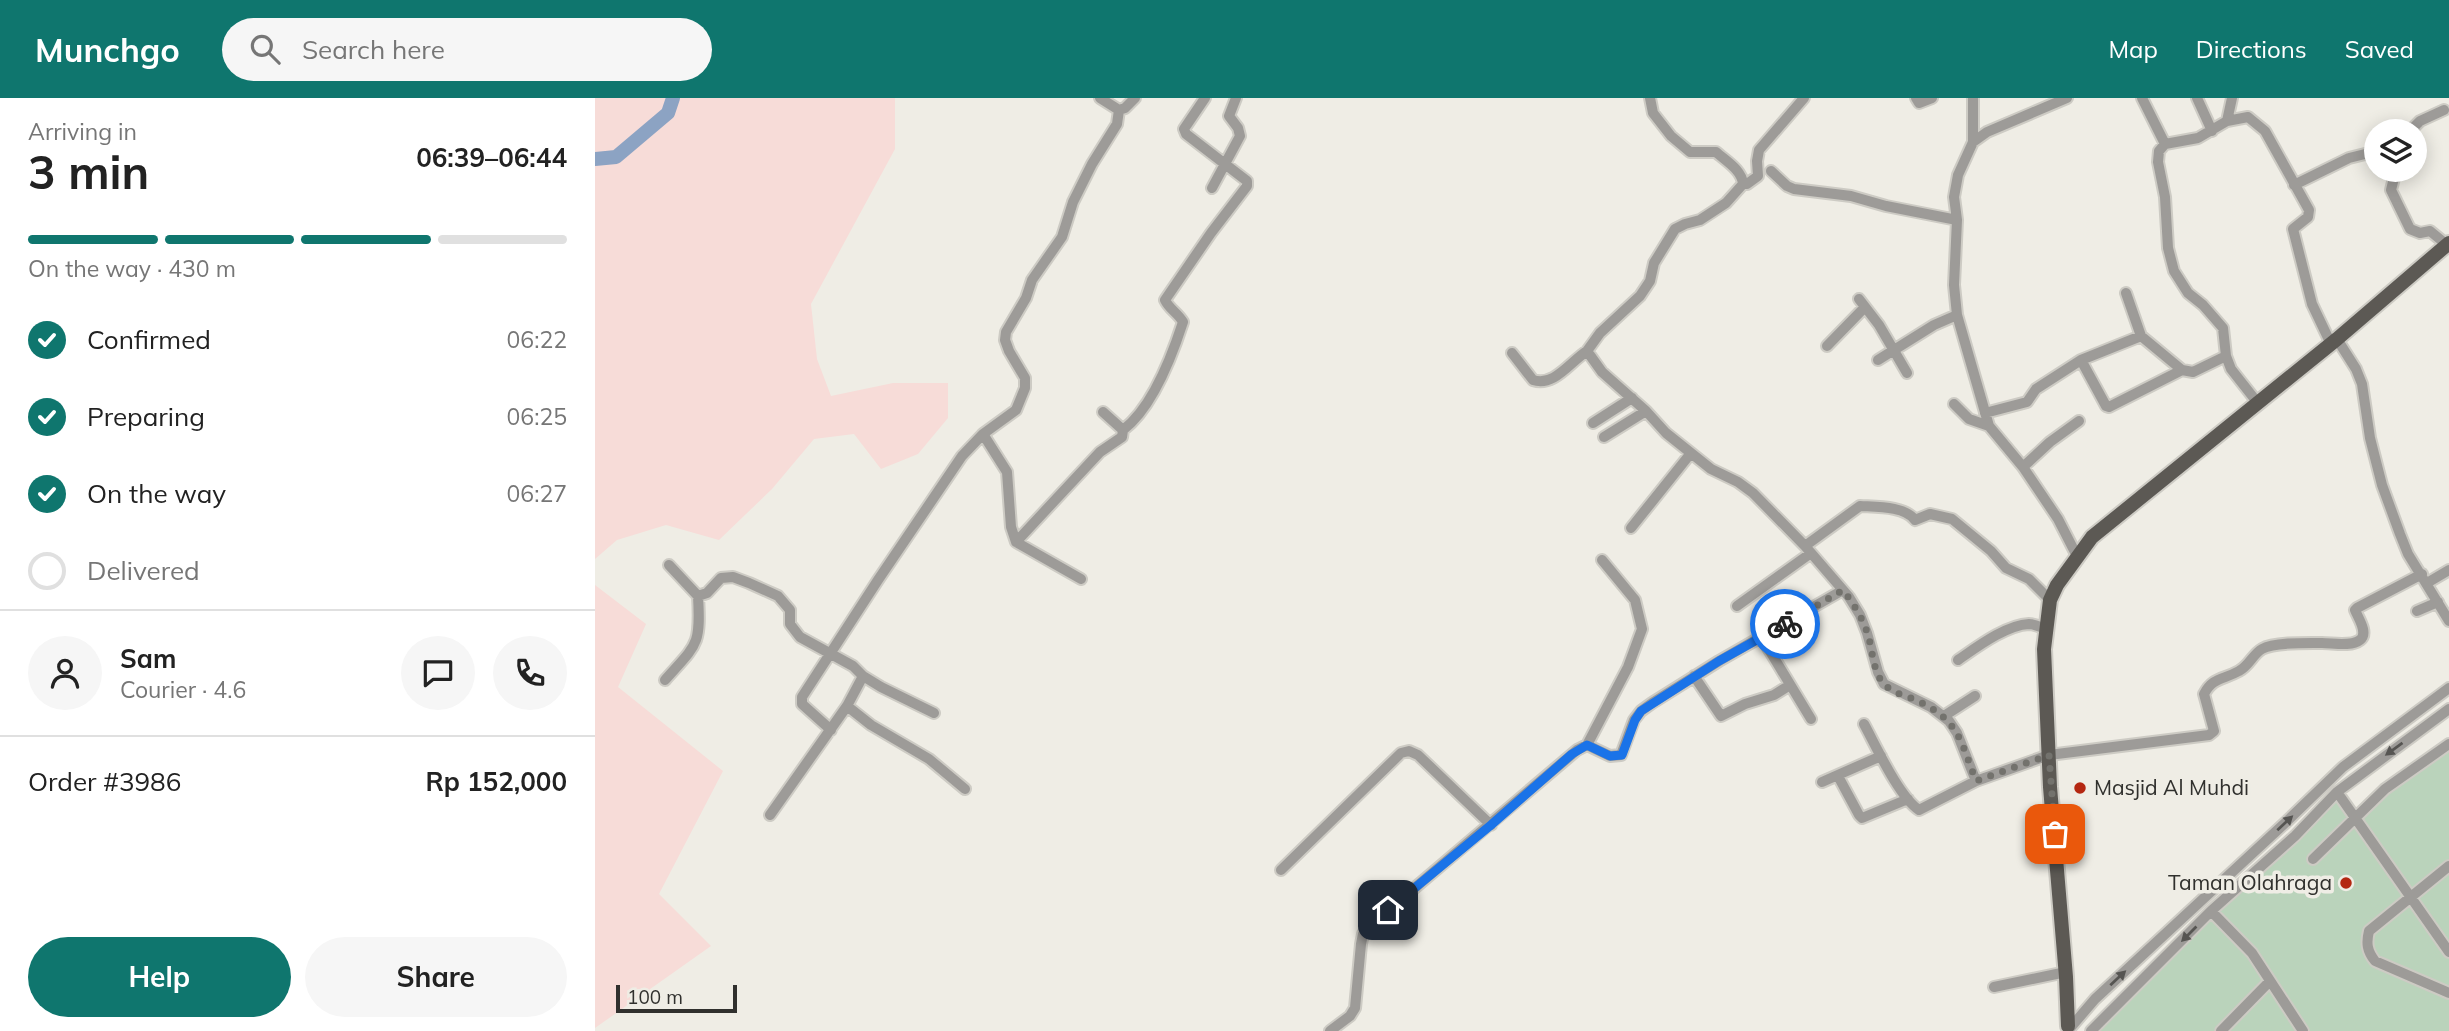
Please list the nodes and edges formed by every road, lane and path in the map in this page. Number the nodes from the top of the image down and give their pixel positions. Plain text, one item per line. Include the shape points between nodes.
1 (1100, 98) edge
2 (1135, 98) edge
3 (1205, 98) edge
4 (1235, 98) edge
5 (1650, 98) edge
6 (1804, 98) edge
7 (1916, 98) edge
8 (1932, 98) edge
9 (1973, 98) edge
10 (2067, 98) edge
11 (2141, 98) edge
12 (2197, 98) edge
13 (2232, 98) edge
14 (2441, 98) edge
15 (2043, 103) edge
16 (1119, 110) junction
17 (2447, 110) edge
18 (2425, 119) edge
19 (2227, 121) junction
20 (2212, 131) junction
21 (1973, 142) junction
22 (2165, 144) junction
23 (2364, 154) edge
24 (1227, 165) junction
25 (1771, 171) dead end
26 (2393, 182) edge
27 (1742, 184) junction
28 (2294, 185) junction
29 (1212, 188) dead end
30 (1957, 220) junction
31 (2448, 244) edge
32 (2126, 293) dead end
33 (1957, 315) junction
34 (2141, 336) junction
35 (2334, 342) junction
36 (1828, 346) dead end
37 (1587, 351) junction
38 (1893, 351) junction
39 (1512, 353) dead end
40 (2226, 356) junction
41 (1878, 360) dead end
42 (2081, 360) junction
43 (2182, 370) junction
44 (1907, 373) dead end
45 (1632, 398) junction
46 (2257, 402) junction
47 (1954, 404) dead end
48 (1646, 411) junction
49 (1103, 412) dead end
50 (1985, 413) junction
51 (2079, 421) dead end
52 (1593, 423) dead end
53 (1989, 426) junction
54 (1123, 430) junction
55 (983, 435) junction
56 (1604, 437) dead end
57 (1691, 453) junction
58 (2023, 467) junction
59 (1631, 528) dead end
60 (1016, 542) junction
61 (1808, 549) junction
62 (2078, 558) junction
63 (1602, 560) dead end
64 (669, 565) dead end
65 (2449, 570) edge
66 (1081, 579) dead end
67 (2425, 579) junction
68 (1843, 590) junction
69 (698, 596) junction
70 (2050, 600) junction
71 (2438, 602) junction
72 (1737, 606) dead end
73 (2417, 611) dead end
74 (2449, 621) edge
75 (2046, 628) junction
76 (1762, 638) junction
77 (830, 653) junction
78 (1958, 660) dead end
79 (863, 676) junction
80 (1694, 676) junction
81 (665, 680) dead end
82 (1790, 685) junction
83 (2449, 688) edge
84 (1975, 696) dead end
85 (847, 706) junction
86 (2449, 709) edge
87 (934, 713) dead end
88 (1944, 716) junction
89 (1811, 719) dead end
90 (1864, 724) dead end
91 (831, 730) junction
92 (2449, 744) edge
93 (1587, 745) junction
94 (2049, 755) junction
95 (1881, 756) junction
96 (1838, 776) junction
97 (1976, 781) junction
98 (1822, 782) dead end
99 (965, 789) dead end
100 (2337, 793) junction
101 (1909, 799) junction
102 (769, 815) dead end
103 (2354, 818) junction
104 (1491, 825) junction
105 (2313, 859) dead end
106 (2449, 866) edge
107 (1281, 870) dead end
108 (2410, 896) junction
109 (2211, 911) junction
110 (2449, 952) edge
111 (2066, 972) junction
112 (2270, 981) junction
113 (1994, 987) dead end
114 (2449, 993) edge
115 (2068, 1029) edge
116 (1330, 1031) edge
117 (2091, 1031) edge
118 (2221, 1031) edge
119 (2303, 1031) edge

1 - 16 street
2 - 16 street
3 - 24 street via 1186,134
4 - 24 street via 1229,116 1240,136
5 - 27 street via 1653,113 1684,148 1716,152 1733,166
6 - 27 street via 1759,150 1758,176
7 - 8 street via 1919,103
9 - 21 street
10 - 15 street
11 - 22 street
12 - 20 street
13 - 19 street
14 - 17 street
15 - 21 street
16 - 55 street via 1117,124 1073,202 1062,237 1032,280 1006,332 1009,351 1025,378 1021,402
17 - 18 street
19 - 20 street
19 - 28 street via 2248,117 2255,121
20 - 22 street
21 - 30 street via 1958,175 1954,197
22 - 40 street via 2158,162 2174,271 2187,293 2223,328
23 - 28 street
24 - 29 street
24 - 54 street via 1247,186 1165,300 1183,321 1177,340 1150,399
25 - 30 street via 1794,189 1851,196
26 - 31 street via 2391,190 2410,229 2430,231
27 - 37 street via 1700,220 1675,229 1640,296
28 - 35 street via 2310,214 2294,227 2296,244 2312,304
30 - 33 street
31 - 35 main road
32 - 34 street
33 - 38 street
33 - 50 street
34 - 42 street
34 - 43 street
35 - 46 main road
35 - 67 street via 2359,376 2382,485 2405,548
36 - 38 street via 1862,303
37 - 39 street via 1546,382 1533,380
37 - 45 street via 1602,372
38 - 41 street
38 - 44 street
40 - 43 street via 2193,372
40 - 46 street
42 - 43 street via 2109,407
42 - 50 street via 2036,389 2027,402
45 - 48 street
45 - 52 street
46 - 62 main road via 2092,537
47 - 53 street via 1969,419
48 - 56 street
48 - 57 street
49 - 54 street
50 - 53 street
51 - 58 street
53 - 58 street
54 - 60 street via 1122,437 1094,459
55 - 60 street via 1007,472
55 - 77 street via 962,456
57 - 59 street
57 - 61 street via 1753,493
58 - 62 street
60 - 66 street
61 - 68 street
61 - 70 street via 1860,506 1889,508 1912,514 1915,520 1930,514 1942,516 1952,519
61 - 72 street
62 - 70 main road
63 - 93 street via 1635,600 1642,629 1628,667
64 - 69 street
65 - 67 street
67 - 71 street
67 - 94 street via 2357,608 2364,631 2360,641 2268,647 2246,666 2210,683 2204,694 2213,720 2214,730 2209,735
68 - 76 street
68 - 88 street via 1860,615 1884,684
69 - 77 street via 708,593 721,579 749,583 785,603 790,624 800,637
69 - 81 street via 696,644
70 - 75 main road
71 - 73 street
71 - 74 street
75 - 78 street via 2033,624 2015,628
75 - 94 main road
76 - 80 street
76 - 82 street
77 - 79 street
77 - 91 street via 802,704
79 - 85 street
79 - 87 street
80 - 82 street via 1721,716
80 - 93 street via 1641,711 1622,755 1610,756
82 - 89 street
115 -> 83 street via 2343,767
84 - 88 street
85 - 91 street
85 - 99 street via 929,759
86 -> 100 street
88 - 97 street via 1957,733
90 - 95 street
91 - 102 street
92 - 103 street via 2396,780
93 - 104 street
94 - 97 street
94 - 111 main road
95 - 96 street
95 - 101 street
96 - 98 street
96 - 101 street via 1862,818
97 - 101 street via 1919,810
100 - 103 street
100 - 109 street
103 - 105 street
103 - 108 street
104 - 107 street via 1409,751 1401,753
104 - 116 street via 1363,934 1355,1008
106 - 108 street
108 - 110 street
108 - 114 street via 2369,931 2370,954 2375,961
109 - 112 street via 2243,942
109 -> 117 street
111 - 113 street
111 - 115 main road
112 - 118 street
112 - 119 street

